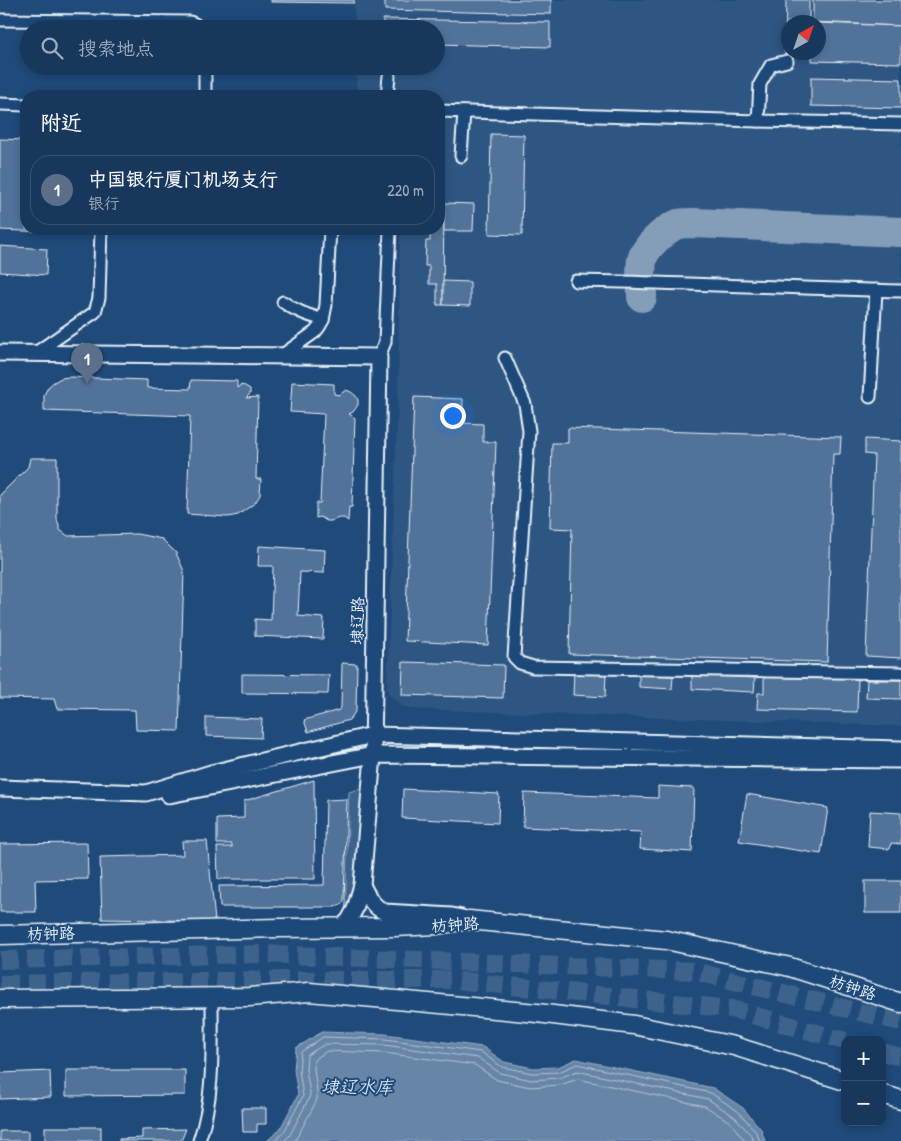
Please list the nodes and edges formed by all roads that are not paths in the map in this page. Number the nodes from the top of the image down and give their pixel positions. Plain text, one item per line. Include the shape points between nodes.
1 (0, 20) edge
2 (20, 20) edge
3 (787, 61) dead end
4 (205, 75) edge
5 (388, 76) dead end
6 (205, 90) edge
7 (387, 90) edge
8 (0, 104) edge
9 (20, 105) edge
10 (445, 111) edge
11 (464, 112) junction
12 (758, 121) junction
13 (901, 124) edge
14 (461, 156) dead end
15 (101, 235) edge
16 (330, 235) edge
17 (390, 235) edge
18 (576, 281) dead end
19 (876, 290) junction
20 (901, 290) edge
21 (282, 302) dead end
22 (323, 320) junction
23 (0, 353) edge
24 (34, 354) junction
25 (281, 356) junction
26 (379, 357) junction
27 (505, 358) dead end
28 (870, 397) dead end
29 (901, 673) edge
30 (373, 735) junction
31 (901, 749) edge
32 (373, 755) junction
33 (901, 760) edge
34 (0, 788) edge
35 (0, 797) edge
36 (362, 885) junction
37 (469, 920) junction
38 (341, 928) junction
39 (0, 934) edge
40 (212, 997) junction
41 (0, 999) edge
42 (901, 1003) edge
43 (841, 1080) edge
44 (886, 1095) edge
45 (901, 1100) edge
46 (199, 1141) edge

1 - 2 street
3 - 12 street via 771,66 760,84
4 - 6 street
5 - 7 street
8 - 9 street
10 - 11 street
11 - 12 street
11 - 14 street
12 - 13 street
15 - 24 street via 99,298 95,312
16 - 22 street
17 - 26 street via 385,342
18 - 19 street
19 - 20 street
19 - 28 street
21 - 22 street
22 - 25 street via 315,332
23 - 24 main road
24 - 25 main road
25 - 26 main road
26 - 30 main road, 埭辽路
27 - 29 street via 525,404 529,431 514,657 520,663 533,667
30 - 31 main road
30 - 32 main road, 埭辽路
30 - 34 main road via 211,773 146,793
32 - 33 main road
32 - 35 main road via 147,799
32 - 36 main road, 埭辽路
36 - 37 main road via 376,907 385,912
36 - 38 main road, 埭辽路 via 355,909
37 - 38 highway, 枋钟路 via 394,928
37 - 42 highway, 枋钟路 via 666,940 790,967
38 - 39 highway, 枋钟路
40 - 41 highway
40 - 43 highway via 309,992 634,1025 734,1046
40 - 46 street via 212,1069
44 - 45 highway

